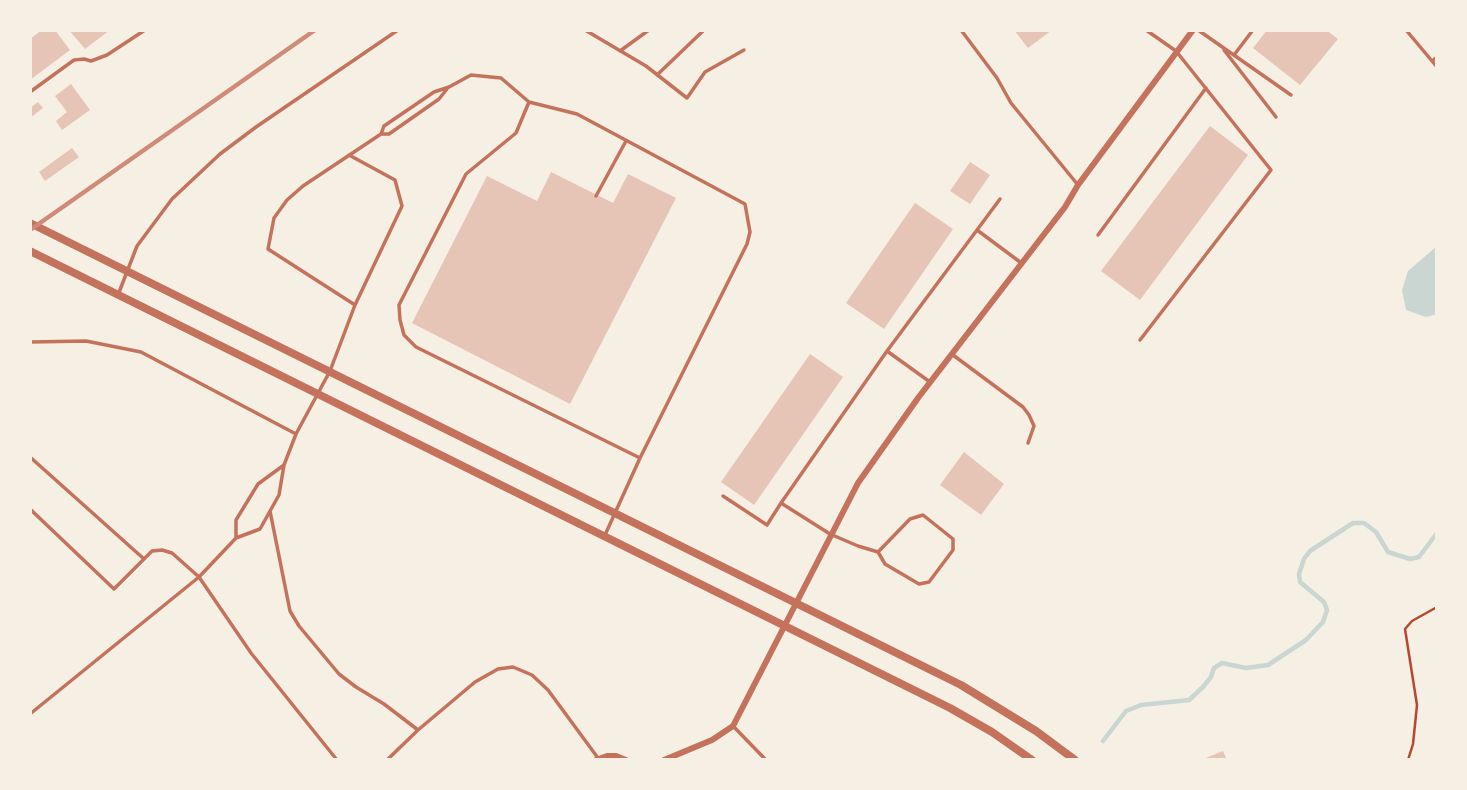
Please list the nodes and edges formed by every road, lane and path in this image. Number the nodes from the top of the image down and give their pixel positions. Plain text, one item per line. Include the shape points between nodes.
1 (145, 30) edge
2 (398, 30) edge
3 (573, 30) edge
4 (649, 30) edge
5 (704, 30) edge
6 (961, 30) edge
7 (1146, 30) edge
8 (1195, 30) edge
9 (1253, 30) edge
10 (1406, 30) edge
11 (1221, 46) junction
12 (744, 50) dead end
13 (620, 51) junction
14 (1176, 51) junction
15 (1234, 55) junction
16 (1437, 57) edge
17 (1432, 61) junction
18 (1437, 67) edge
19 (657, 75) junction
20 (449, 87) junction
21 (1206, 88) junction
22 (30, 92) edge
23 (1291, 95) dead end
24 (529, 102) junction
25 (1276, 117) dead end
26 (381, 134) junction
27 (626, 141) junction
28 (349, 155) junction
29 (1078, 185) junction
30 (596, 195) dead end
31 (1000, 199) dead end
32 (30, 223) edge
33 (977, 230) junction
34 (1098, 235) dead end
35 (30, 251) edge
36 (1020, 262) junction
37 (128, 272) junction
38 (118, 295) junction
39 (355, 305) junction
40 (1140, 340) dead end
41 (30, 342) edge
42 (887, 351) junction
43 (951, 354) junction
44 (330, 371) junction
45 (930, 382) junction
46 (317, 394) junction
47 (296, 434) junction
48 (1028, 443) dead end
49 (30, 457) edge
50 (640, 458) junction
51 (284, 465) junction
52 (723, 496) dead end
53 (781, 503) junction
54 (30, 509) edge
55 (270, 512) junction
56 (615, 514) junction
57 (830, 534) junction
58 (604, 537) junction
59 (236, 538) junction
60 (878, 552) junction
61 (144, 559) junction
62 (199, 577) junction
63 (797, 604) junction
64 (1437, 607) edge
65 (785, 627) junction
66 (30, 714) edge
67 (733, 726) junction
68 (418, 730) junction
69 (597, 759) edge
70 (337, 760) edge
71 (387, 760) edge
72 (626, 760) edge
73 (664, 760) edge
74 (766, 760) edge
75 (1032, 760) edge
76 (1075, 760) edge
77 (1408, 760) edge

1 - 22 lane via 107,55 91,61 74,60
2 - 37 lane via 220,154 172,199 137,246
3 - 13 lane via 585,30
4 - 13 lane
5 - 19 lane
6 - 29 lane
7 - 14 lane
8 - 11 lane
8 - 14 street
9 - 15 lane
10 - 17 lane
11 - 15 lane
11 - 25 lane
12 - 19 lane via 705,72 687,98
13 - 19 lane
14 - 21 lane
14 - 29 street
15 - 23 lane
16 - 17 lane
17 - 18 lane
20 - 24 lane via 471,75 501,78
20 - 26 lane via 389,134
20 - 26 lane via 384,126
21 - 34 lane
21 - 40 lane via 1271,170
24 - 27 lane via 577,114
24 - 50 lane via 516,133 466,174 399,304 404,335 416,347
26 - 28 lane
27 - 30 lane
27 - 50 lane via 745,204 750,232
28 - 39 lane via 395,180 402,206
28 - 39 lane via 287,200 274,218 268,250
29 - 36 street
31 - 33 lane
32 - 37 street
33 - 36 lane
33 - 42 lane
35 - 38 street
36 - 43 street
37 - 38 lane
37 - 44 street
38 - 46 street
39 - 44 lane
41 - 47 lane via 86,341 141,352
42 - 45 lane
42 - 53 lane
43 - 45 street
43 - 48 lane via 1023,407 1034,426
44 - 46 lane
44 - 56 street
45 - 57 street via 858,484
46 - 47 lane
46 - 58 street
47 - 51 lane
49 - 61 lane
50 - 56 lane
51 - 55 lane via 279,495
51 - 59 lane via 258,484 236,520
52 - 53 lane via 767,525
53 - 57 lane
54 - 61 lane via 114,589
55 - 59 lane via 260,529
55 - 68 lane via 290,611 299,626 339,674
56 - 58 lane
56 - 63 street
57 - 60 lane
57 - 63 street
58 - 65 street
59 - 62 lane
60 - 60 lane via 885,564 919,584 929,582 953,550 953,538 923,515 910,519
61 - 62 lane via 152,551 172,553
62 - 66 lane
62 - 70 lane via 251,653
63 - 65 street
63 - 76 street via 961,685
64 - 77 path via 1405,629 1417,705
65 - 67 street
65 - 75 street via 950,708
67 - 73 street
67 - 74 lane
68 - 69 lane via 475,681 513,667 532,675 548,690
68 - 71 lane
69 - 72 street via 616,756

